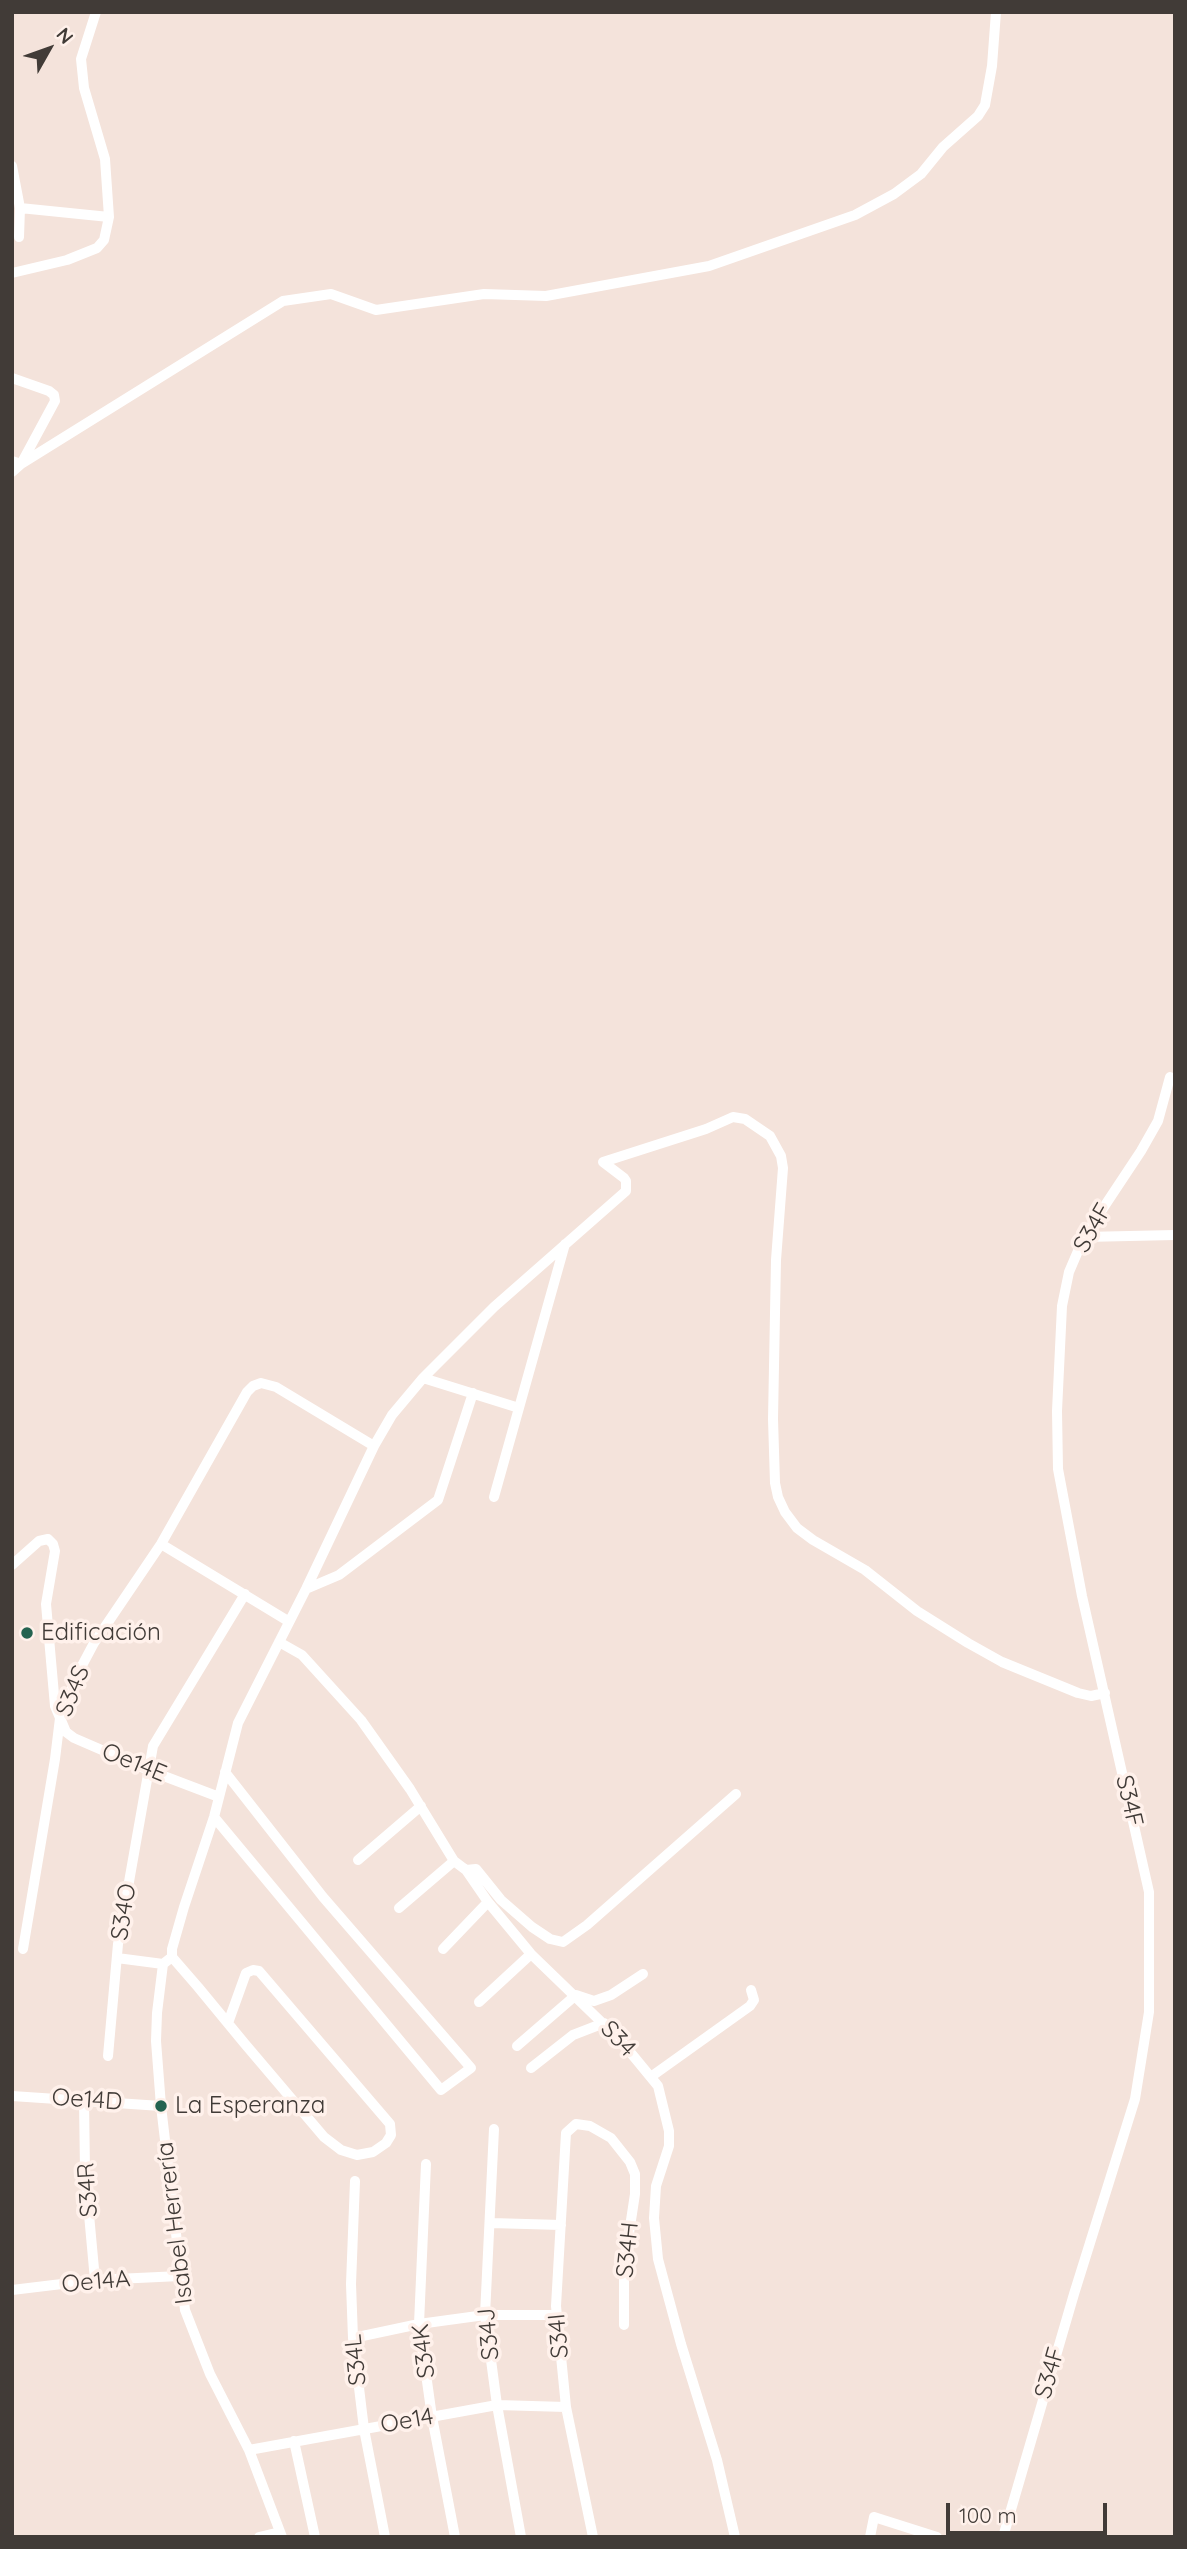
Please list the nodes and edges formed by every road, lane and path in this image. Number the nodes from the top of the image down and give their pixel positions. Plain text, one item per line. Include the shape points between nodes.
1 (96, 12) edge
2 (996, 12) edge
3 (12, 166) edge
4 (20, 208) junction
5 (109, 217) junction
6 (19, 237) dead end
7 (12, 273) edge
8 (12, 378) edge
9 (15, 466) edge
10 (1170, 1077) dead end
11 (1175, 1235) edge
12 (1084, 1237) junction
13 (565, 1241) junction
14 (423, 1377) junction
15 (473, 1394) junction
16 (519, 1408) junction
17 (374, 1446) junction
18 (494, 1497) dead end
19 (161, 1544) junction
20 (12, 1565) edge
21 (306, 1589) junction
22 (245, 1594) junction
23 (288, 1621) junction
24 (279, 1642) junction
25 (1105, 1693) junction
26 (60, 1718) junction
27 (148, 1770) junction
28 (225, 1772) junction
29 (736, 1794) dead end
30 (219, 1797) junction
31 (421, 1806) junction
32 (214, 1817) junction
33 (358, 1860) dead end
34 (454, 1861) junction
35 (466, 1870) junction
36 (488, 1902) junction
37 (398, 1908) dead end
38 (23, 1949) dead end
39 (443, 1949) dead end
40 (531, 1954) junction
41 (117, 1958) junction
42 (168, 1961) junction
43 (643, 1974) dead end
44 (751, 1990) dead end
45 (576, 1996) junction
46 (479, 2002) dead end
47 (228, 2023) junction
48 (604, 2023) junction
49 (517, 2046) dead end
50 (108, 2056) dead end
51 (531, 2068) dead end
52 (652, 2076) junction
53 (12, 2096) edge
54 (84, 2100) junction
55 (161, 2106) junction
56 (494, 2129) dead end
57 (425, 2164) dead end
58 (635, 2174) joint
59 (355, 2181) dead end
60 (491, 2222) junction
61 (561, 2225) junction
62 (180, 2276) junction
63 (95, 2280) junction
64 (12, 2290) edge
65 (485, 2315) junction
66 (556, 2315) junction
67 (418, 2324) junction
68 (624, 2326) dead end
69 (353, 2338) junction
70 (497, 2405) junction
71 (566, 2407) junction
72 (432, 2417) junction
73 (363, 2429) junction
74 (295, 2441) junction
75 (249, 2450) junction
76 (281, 2534) edge
77 (259, 2537) edge
78 (315, 2537) edge
79 (385, 2537) edge
80 (455, 2537) edge
81 (521, 2537) edge
82 (593, 2537) edge
83 (735, 2537) edge
84 (870, 2537) edge
85 (937, 2537) edge
86 (1003, 2537) edge

1 - 5 street via 81,59 105,159
2 - 9 street via 992,66 985,105 978,116 921,174 855,215 709,266 546,296 484,293 376,310 331,294 283,301
3 - 4 street
4 - 5 street
4 - 6 street
5 - 7 street via 104,240 97,248
8 - 9 street via 49,391 55,401
10 - 12 street, S34F via 1158,1121
11 - 12 street
12 - 25 street, S34F via 1069,1272 1062,1306 1058,1469
13 - 14 street, Isabel Herrería
13 - 16 street
13 - 25 street, Isabel Herrería via 626,1191 624,1178 603,1162 733,1117 760,1127 775,1143 783,1168 773,1419 775,1483 785,1512 813,1540 968,1643 1078,1693
14 - 15 street
14 - 17 street, Isabel Herrería
15 - 16 street
15 - 21 street via 438,1500 339,1575
16 - 18 street
17 - 19 street, S34S via 276,1387 253,1386
17 - 21 street, Isabel Herrería
19 - 22 street
19 - 26 street, S34S via 94,1643
20 - 26 street via 38,1541 48,1539 53,1544 46,1604 55,1706
21 - 23 street, Isabel Herrería
22 - 23 street
22 - 27 street, S34O via 153,1746
23 - 24 street, Isabel Herrería
24 - 28 street, Isabel Herrería via 238,1723
24 - 31 street, S34 via 302,1655 361,1720
25 - 86 street, S34F via 1149,1892 1148,2023 1135,2099
26 - 27 street, Oe14E via 74,1738
26 - 38 street, S34S
27 - 30 street, Oe14E
27 - 41 street, S34O
28 - 30 street, Isabel Herrería
28 - 32 street via 323,1898 471,2068 441,2090
29 - 35 street via 563,1942 532,1927 501,1900 476,1869
30 - 32 street, Isabel Herrería
31 - 33 street
31 - 34 street, S34
32 - 42 street, Isabel Herrería
34 - 35 street, S34
34 - 37 street
35 - 36 street, S34
36 - 39 street
36 - 40 street, S34
40 - 45 street, S34
40 - 46 street
41 - 42 street
41 - 50 street, S34O
42 - 47 street
42 - 55 street, Isabel Herrería via 157,2013
43 - 45 street via 594,2001
44 - 52 street via 754,2000 750,2006
45 - 48 street, S34
45 - 49 street
47 - 47 street via 334,2145 365,2155 386,2143 390,2124 259,1971 246,1973
48 - 51 street via 573,2035
48 - 52 street, S34
52 - 83 street, S34 via 662,2096 669,2131 656,2186 658,2259
53 - 54 street, Oe14D
54 - 55 street, Oe14D
54 - 63 street, S34R
55 - 62 street, Isabel Herrería
56 - 60 street, S34J
57 - 67 street, S34K
58 - 61 street, S34I via 606,2134 580,2124 572,2126 566,2133
58 - 68 street, S34H via 624,2266
59 - 69 street, S34L
60 - 61 street
60 - 65 street, S34J
61 - 66 street, S34I
62 - 63 street, Oe14A
62 - 75 street, Isabel Herrería via 195,2341
63 - 64 street, Oe14A
65 - 66 street
65 - 67 street
65 - 70 street, S34J
66 - 71 street, S34I
67 - 69 street
67 - 72 street, S34K
69 - 73 street, S34L
70 - 71 street, Oe14
70 - 72 street, Oe14
70 - 81 street, S34J
71 - 82 street, S34I
72 - 73 street, Oe14
72 - 80 street, S34K
73 - 74 street, Oe14
73 - 79 street, S34L
74 - 75 street, Oe14
74 - 78 street
75 - 76 street, Isabel Herrería
76 - 77 street
84 - 85 street via 874,2517

